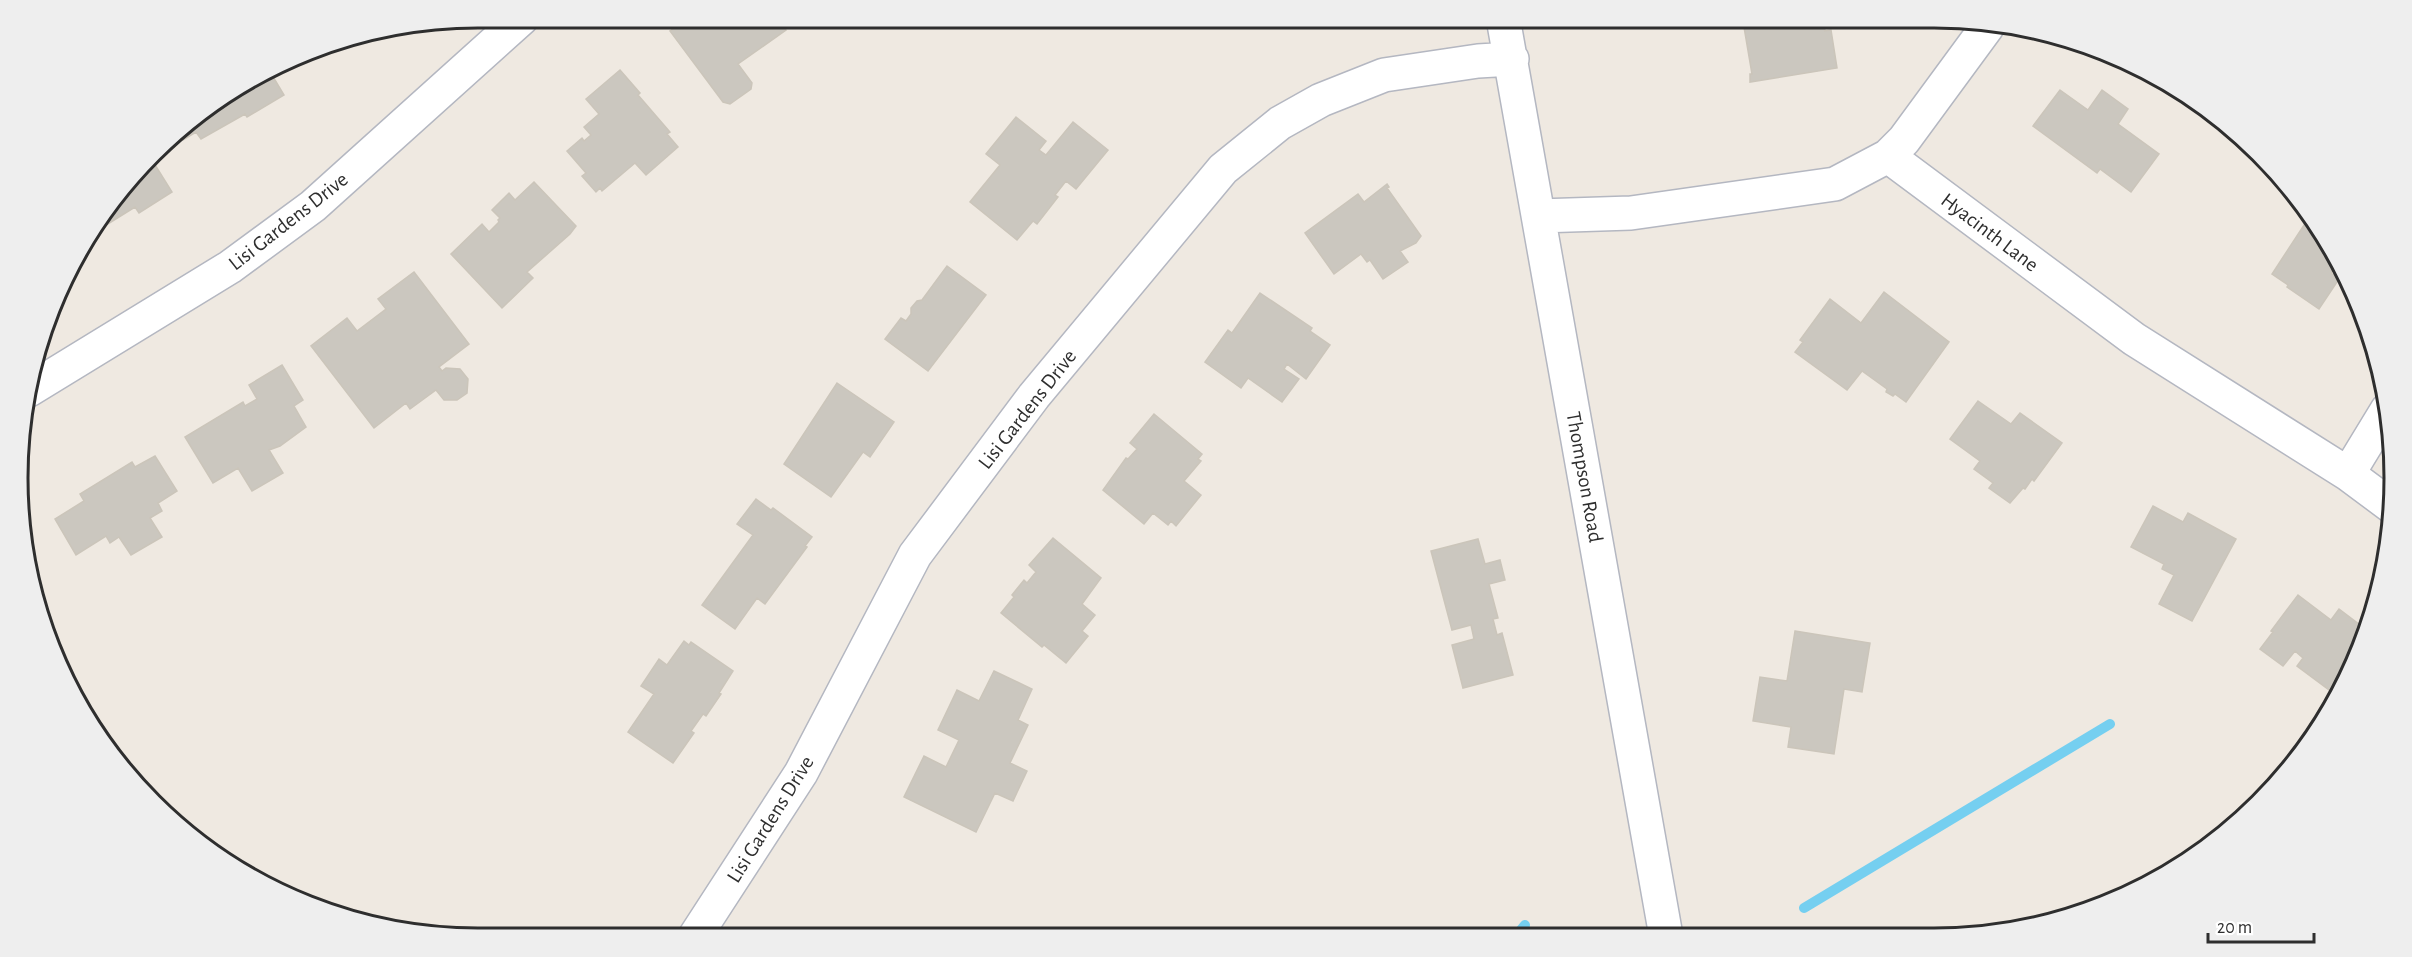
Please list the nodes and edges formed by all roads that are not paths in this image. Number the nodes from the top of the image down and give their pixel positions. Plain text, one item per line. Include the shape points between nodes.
1 (511, 28) edge
2 (1505, 28) edge
3 (1984, 31) edge
4 (1512, 59) junction
5 (1888, 156) junction
6 (1539, 216) junction
7 (39, 383) edge
8 (2380, 421) edge
9 (2348, 474) junction
10 (2383, 500) edge
11 (700, 928) edge
12 (1665, 928) edge

1 - 7 street, Lisi Gardens Drive via 313,206 230,267
2 - 4 street, Thompson Road
3 - 5 street
4 - 6 street, Thompson Road
4 - 11 street, Lisi Gardens Drive via 1384,75 1321,100 1280,123 1223,169 1034,396 915,555 801,773
5 - 6 street via 1835,184 1631,213
5 - 9 street, Hyacinth Lane via 2134,339
6 - 12 street, Thompson Road
8 - 9 street
9 - 10 street, Hyacinth Lane

